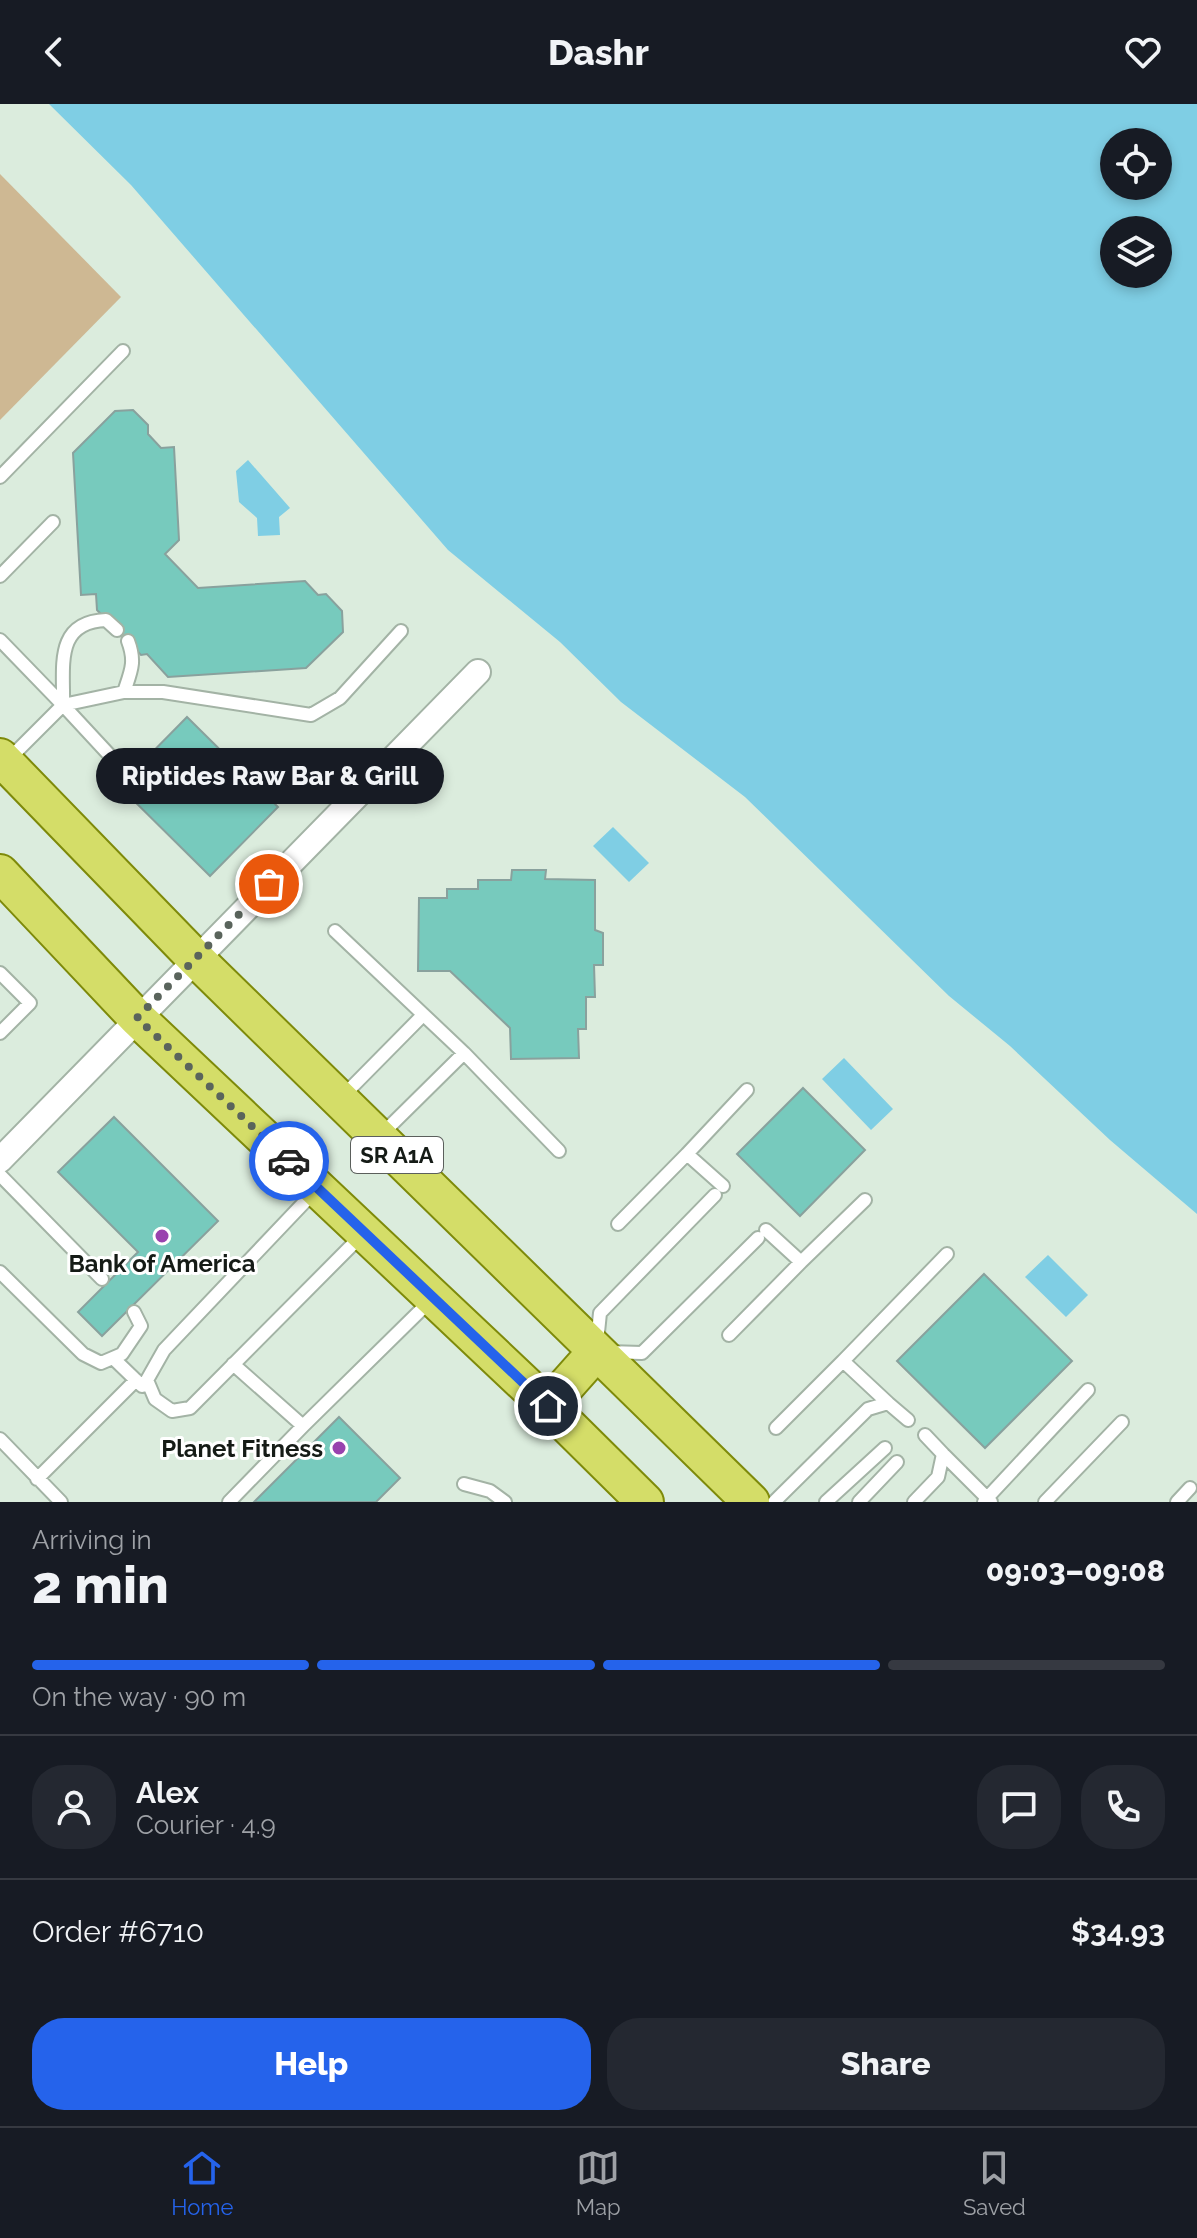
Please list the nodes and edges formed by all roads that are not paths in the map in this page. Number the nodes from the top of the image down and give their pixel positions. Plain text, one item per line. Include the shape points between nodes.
1 (123, 351) dead end
2 (0, 477) edge
3 (53, 522) dead end
4 (0, 576) edge
5 (117, 630) dead end
6 (401, 631) dead end
7 (0, 640) edge
8 (128, 641) dead end
9 (478, 672) dead end
10 (124, 692) junction
11 (63, 705) junction
12 (114, 760) dead end
13 (2, 762) edge
14 (0, 873) edge
15 (335, 931) dead end
16 (196, 959) junction
17 (0, 973) edge
18 (423, 1015) junction
19 (137, 1018) junction
20 (0, 1033) edge
21 (464, 1053) junction
22 (747, 1090) dead end
23 (340, 1099) junction
24 (379, 1137) junction
25 (559, 1151) dead end
26 (687, 1154) junction
27 (0, 1160) edge
28 (0, 1175) edge
29 (318, 1188) junction
30 (865, 1200) dead end
31 (618, 1224) dead end
32 (364, 1232) junction
33 (947, 1254) dead end
34 (801, 1262) junction
35 (0, 1272) edge
36 (102, 1279) dead end
37 (434, 1298) junction
38 (134, 1312) dead end
39 (729, 1335) dead end
40 (596, 1352) junction
41 (113, 1358) junction
42 (843, 1361) junction
43 (233, 1364) junction
44 (136, 1380) junction
45 (1088, 1390) dead end
46 (155, 1399) junction
47 (888, 1403) junction
48 (548, 1406) junction
49 (908, 1420) dead end
50 (1122, 1422) dead end
51 (303, 1426) junction
52 (776, 1428) dead end
53 (925, 1435) dead end
54 (0, 1439) edge
55 (885, 1448) dead end
56 (943, 1454) junction
57 (897, 1462) dead end
58 (37, 1479) junction
59 (464, 1484) dead end
60 (1190, 1488) dead end
61 (987, 1501) edge
62 (61, 1502) edge
63 (229, 1502) edge
64 (505, 1502) edge
65 (645, 1502) edge
66 (751, 1502) edge
67 (774, 1502) edge
68 (826, 1502) edge
69 (859, 1502) edge
70 (914, 1502) edge
71 (1045, 1502) edge
72 (1177, 1502) edge

1 - 2 lane
3 - 4 lane
5 - 11 lane via 106,620 77,628 63,649
6 - 10 lane via 340,698 311,715 163,692
7 - 11 lane
8 - 10 lane via 133,655
9 - 16 street
10 - 11 lane
11 - 12 lane
11 - 13 lane
13 - 16 main road, SR A1A
14 - 19 main road, SR A1A
15 - 18 lane
16 - 19 street
16 - 23 main road, SR A1A
17 - 20 lane via 30,1003
18 - 21 lane
18 - 23 lane
19 - 27 street
19 - 29 main road, SR A1A
21 - 24 lane
21 - 25 lane
22 - 26 lane
23 - 24 main road, SR A1A
24 - 40 main road, SR A1A
26 - 31 lane
26 - 40 lane via 719,1191 600,1313
28 - 36 lane
29 - 32 main road, SR A1A
29 - 46 lane via 164,1350 147,1380
30 - 34 lane
32 - 37 main road, SR A1A
32 - 43 lane
33 - 42 lane
34 - 39 lane
34 - 40 lane via 762,1234 642,1353
35 - 41 lane via 83,1354 101,1363
37 - 48 main road, SR A1A
37 - 51 lane
38 - 41 lane via 141,1326 122,1354
40 - 48 main road
40 - 66 main road, SR A1A
41 - 44 lane
42 - 47 lane
42 - 52 lane
43 - 46 lane via 190,1408 172,1411
43 - 51 lane
44 - 46 lane
44 - 58 lane
45 - 61 lane
47 - 49 lane
47 - 67 lane via 868,1409
48 - 65 main road, SR A1A
50 - 71 lane
51 - 63 lane
53 - 56 lane
54 - 58 lane
55 - 68 lane
56 - 61 lane
56 - 70 lane via 938,1477
57 - 69 lane
58 - 62 lane
59 - 64 lane via 490,1491
60 - 72 lane

